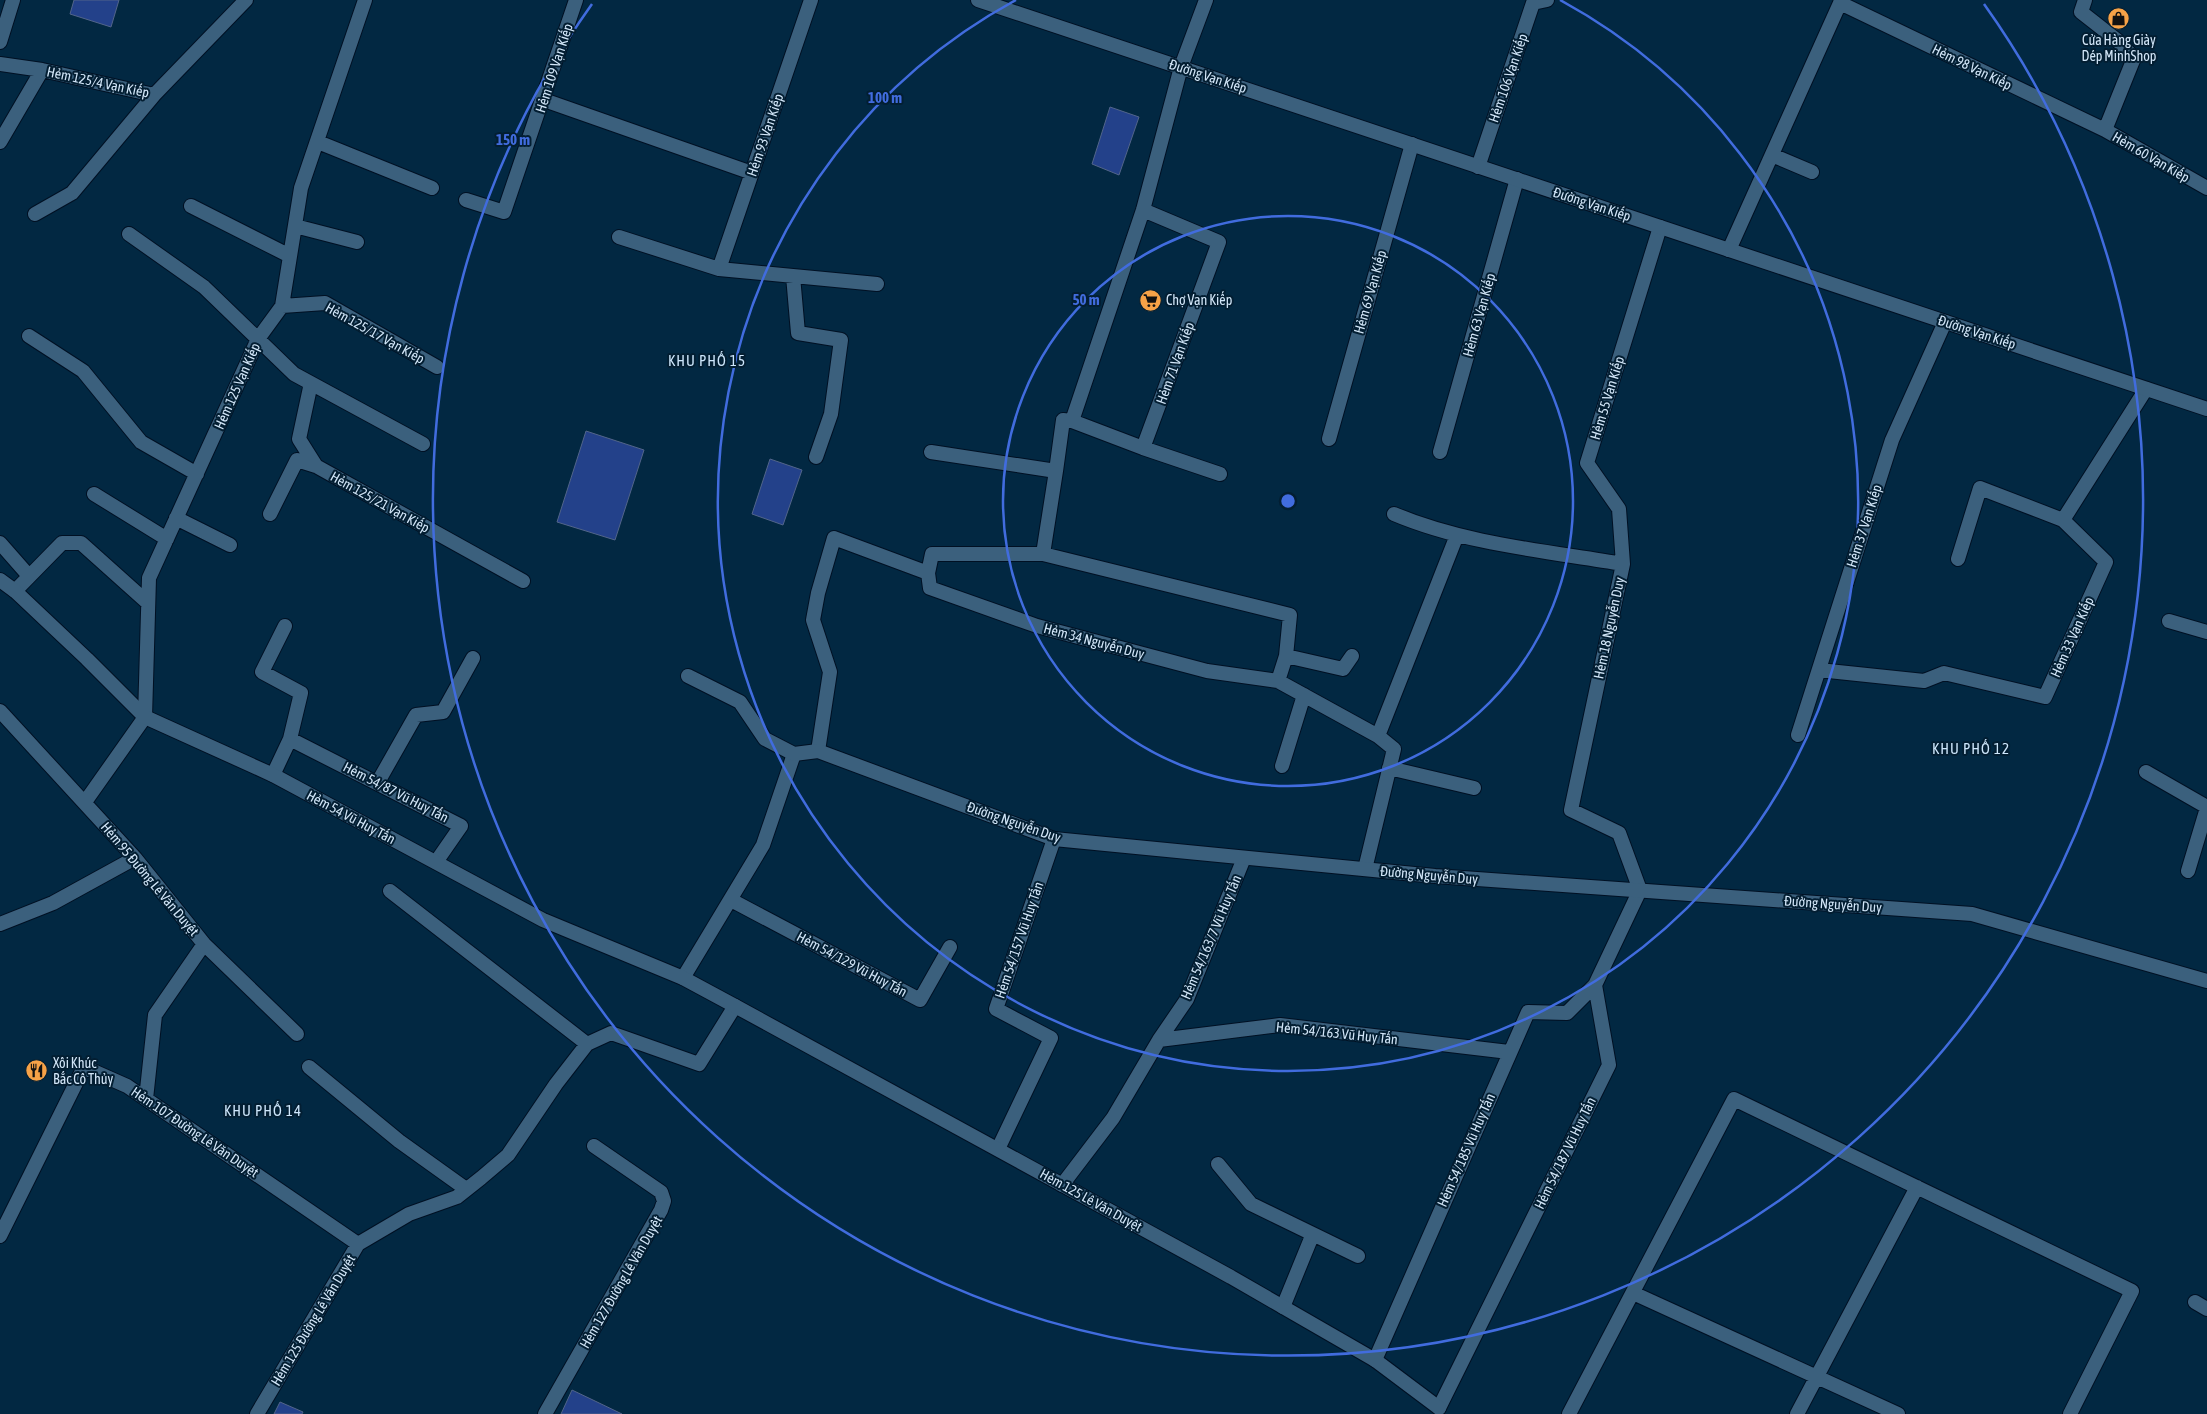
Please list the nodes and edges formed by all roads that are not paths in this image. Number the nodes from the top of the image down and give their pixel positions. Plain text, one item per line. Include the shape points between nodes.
1 (13, 0) edge
2 (246, 0) edge
3 (365, 0) edge
4 (576, 0) edge
5 (810, 0) edge
6 (978, 0) edge
7 (1206, 0) edge
8 (2085, 0) edge
9 (1536, 1) edge
10 (1840, 2) edge
11 (0, 42) edge
12 (0, 64) edge
13 (1181, 67) junction
14 (42, 70) junction
15 (154, 95) junction
16 (544, 100) junction
17 (2105, 130) junction
18 (0, 142) edge
19 (318, 142) junction
20 (1412, 144) junction
21 (1772, 155) junction
22 (1478, 167) junction
23 (1812, 172) dead end
24 (752, 173) junction
25 (1517, 179) junction
26 (432, 188) dead end
27 (2207, 188) edge
28 (466, 200) dead end
29 (191, 206) dead end
30 (1142, 210) junction
31 (35, 214) dead end
32 (295, 226) junction
33 (1660, 227) junction
34 (130, 234) dead end
35 (619, 237) dead end
36 (357, 242) dead end
37 (1729, 250) junction
38 (290, 256) junction
39 (720, 269) junction
40 (793, 276) junction
41 (877, 284) dead end
42 (282, 306) junction
43 (1945, 322) junction
44 (28, 336) dead end
45 (258, 339) junction
46 (437, 367) dead end
47 (311, 383) junction
48 (2146, 389) junction
49 (2207, 409) edge
50 (1072, 421) junction
51 (1329, 439) dead end
52 (423, 444) dead end
53 (1144, 448) junction
54 (931, 452) dead end
55 (1440, 452) dead end
56 (816, 457) dead end
57 (316, 466) junction
58 (1056, 471) junction
59 (197, 474) junction
60 (1220, 474) dead end
61 (94, 494) dead end
62 (270, 514) dead end
63 (1394, 514) dead end
64 (176, 518) junction
65 (2063, 520) junction
66 (1457, 535) junction
67 (166, 539) junction
68 (0, 543) edge
69 (230, 545) dead end
70 (1043, 554) junction
71 (1958, 559) dead end
72 (1623, 564) junction
73 (928, 573) junction
74 (28, 576) junction
75 (0, 580) edge
76 (523, 581) dead end
77 (14, 591) junction
78 (148, 603) junction
79 (2170, 621) dead end
80 (285, 626) dead end
81 (2207, 632) edge
82 (1286, 656) junction
83 (1352, 656) dead end
84 (473, 658) dead end
85 (1819, 670) junction
86 (688, 676) dead end
87 (1278, 681) junction
88 (1304, 695) junction
89 (0, 711) edge
90 (145, 717) junction
91 (1798, 735) dead end
92 (1378, 736) junction
93 (290, 739) junction
94 (818, 751) junction
95 (794, 754) junction
96 (1282, 766) dead end
97 (1389, 768) junction
98 (2146, 772) dead end
99 (273, 775) junction
100 (378, 782) junction
101 (1474, 788) dead end
102 (85, 802) junction
103 (2207, 808) edge
104 (1054, 838) junction
105 (135, 858) junction
106 (1244, 858) junction
107 (436, 862) junction
108 (1365, 870) junction
109 (2188, 871) dead end
110 (1640, 890) junction
111 (390, 891) dead end
112 (731, 900) junction
113 (0, 924) edge
114 (204, 944) junction
115 (950, 947) dead end
116 (683, 978) junction
117 (2207, 981) edge
118 (1595, 985) junction
119 (735, 1006) junction
120 (297, 1034) dead end
121 (1159, 1040) junction
122 (587, 1044) junction
123 (1509, 1052) junction
124 (309, 1067) dead end
125 (146, 1099) junction
126 (594, 1146) dead end
127 (998, 1149) junction
128 (1218, 1164) dead end
129 (1062, 1185) junction
130 (1917, 1187) junction
131 (466, 1189) junction
132 (0, 1236) edge
133 (1312, 1236) junction
134 (358, 1244) junction
135 (1358, 1256) dead end
136 (1633, 1293) junction
137 (1283, 1307) junction
138 (1374, 1360) junction
139 (1816, 1376) junction
140 (1439, 1408) joint
141 (257, 1414) edge
142 (545, 1414) edge
143 (1569, 1414) edge
144 (1797, 1414) edge
145 (1898, 1414) edge
146 (2070, 1414) edge

1 - 11 street
2 - 15 street, Hẻm 125/4 Vạn Kiếp
3 - 19 street, Hẻm 125 Vạn Kiếp
4 - 16 street, Hẻm 109 Vạn Kiếp
5 - 24 street, Hẻm 93 Vạn Kiếp
6 - 13 street, Đường Vạn Kiếp
7 - 13 street
8 - 17 street, Hẻm 60 Vạn Kiếp via 2081,12 2134,58
9 - 22 street, Hẻm 106 Vạn Kiếp
10 - 17 street, Hẻm 98 Vạn Kiếp
10 - 21 street, Hẻm 98 Vạn Kiếp
12 - 14 street, Hẻm 125/4 Vạn Kiếp
13 - 20 street, Đường Vạn Kiếp
13 - 30 street
14 - 15 street, Hẻm 125/4 Vạn Kiếp
14 - 18 street
15 - 31 street via 72,193
16 - 24 street
16 - 28 street, Hẻm 109 Vạn Kiếp via 504,212
17 - 27 street, Hẻm 60 Vạn Kiếp
19 - 26 street
19 - 32 street, Hẻm 125 Vạn Kiếp via 302,188
20 - 22 street, Đường Vạn Kiếp
20 - 51 street, Hẻm 69 Vạn Kiếp
21 - 23 street
21 - 37 street, Hẻm 98 Vạn Kiếp
22 - 25 street, Đường Vạn Kiếp
24 - 39 street, Hẻm 93 Vạn Kiếp
25 - 33 street, Đường Vạn Kiếp
25 - 55 street, Hẻm 63 Vạn Kiếp
29 - 38 street
30 - 50 street
30 - 53 street, Hẻm 71 Vạn Kiếp via 1219,242
32 - 36 street
32 - 38 street, Hẻm 125 Vạn Kiếp
33 - 37 street, Đường Vạn Kiếp
33 - 72 street, Hẻm 55 Vạn Kiếp via 1588,463 1619,509
34 - 45 street via 204,288
35 - 39 street
37 - 43 street, Đường Vạn Kiếp
38 - 42 street, Hẻm 125 Vạn Kiếp
39 - 40 street
40 - 41 street
40 - 56 street via 798,333 840,340 831,414
42 - 45 street, Hẻm 125 Vạn Kiếp
42 - 46 street, Hẻm 125/17 Vạn Kiếp via 325,303
43 - 48 street, Đường Vạn Kiếp
43 - 85 street, Hẻm 37 Vạn Kiếp via 1892,440
44 - 59 street via 83,371 141,442
45 - 47 street via 294,374
45 - 59 street, Hẻm 125 Vạn Kiếp
47 - 52 street
47 - 57 street, Hẻm 125/21 Vạn Kiếp via 299,439
48 - 49 street, Đường Vạn Kiếp
48 - 65 street
50 - 53 street
50 - 58 street via 1063,420
53 - 60 street
54 - 58 street
57 - 62 street via 297,460
57 - 76 street, Hẻm 125/21 Vạn Kiếp
58 - 70 street
59 - 64 street, Hẻm 125 Vạn Kiếp
61 - 67 street
63 - 66 street, Hẻm 18 Nguyễn Duy
64 - 67 street, Hẻm 125 Vạn Kiếp
64 - 69 street
65 - 71 street via 1980,488
65 - 85 street, Hẻm 33 Vạn Kiếp via 2106,562 2045,698 1944,673 1924,681
66 - 72 street, Hẻm 18 Nguyễn Duy
66 - 92 street
67 - 78 street, Hẻm 125 Vạn Kiếp via 149,578
68 - 74 street
70 - 73 street via 932,554
70 - 82 street via 1290,615
72 - 110 street, Hẻm 18 Nguyễn Duy via 1571,810 1619,833
73 - 87 street, Hẻm 34 Nguyễn Duy via 930,588 1037,626 1208,672
73 - 94 street via 834,538 818,593 814,620 830,672
74 - 77 street
74 - 78 street via 62,543 81,543
75 - 77 street, Hẻm 54 Vũ Huy Tấn
77 - 90 street, Hẻm 54 Vũ Huy Tấn
78 - 90 street, Hẻm 125 Vạn Kiếp
79 - 81 street
80 - 93 street via 262,672 302,693
82 - 83 street via 1343,669
82 - 87 street
84 - 100 street via 443,712 416,715
85 - 91 street, Hẻm 37 Vạn Kiếp
86 - 95 street via 740,702 765,739
87 - 88 street, Hẻm 34 Nguyễn Duy
88 - 92 street, Hẻm 34 Nguyễn Duy
88 - 96 street
89 - 102 street, Hẻm 95 Đường Lê Văn Duyệt
90 - 99 street, Hẻm 54 Vũ Huy Tấn
90 - 102 street
92 - 97 street, Hẻm 34 Nguyễn Duy via 1394,749
93 - 99 street
93 - 100 street, Hẻm 54/87 Vũ Huy Tấn
94 - 95 street, Đường Nguyễn Duy
94 - 104 street, Đường Nguyễn Duy
95 - 112 street via 763,845
97 - 101 street
97 - 108 street, Hẻm 34 Nguyễn Duy
98 - 103 street
99 - 107 street, Hẻm 54 Vũ Huy Tấn
100 - 107 street, Hẻm 54/87 Vũ Huy Tấn via 461,826
102 - 105 street, Hẻm 95 Đường Lê Văn Duyệt
103 - 109 street
104 - 106 street, Đường Nguyễn Duy
104 - 127 street, Hẻm 54/157 Vũ Huy Tấn via 996,1009 1051,1038
105 - 113 street via 53,903
105 - 114 street, Hẻm 95 Đường Lê Văn Duyệt
106 - 108 street, Đường Nguyễn Duy
106 - 121 street, Hẻm 54/163/7 Vũ Huy Tấn via 1187,999
107 - 116 street, Hẻm 54 Vũ Huy Tấn via 543,920
108 - 110 street, Đường Nguyễn Duy
110 - 117 street, Đường Nguyễn Duy via 1972,914
110 - 118 street
111 - 122 street
112 - 115 street, Hẻm 54/129 Vũ Huy Tấn via 920,1000
112 - 116 street
114 - 120 street
114 - 125 street, Hẻm 95 Đường Lê Văn Duyệt via 155,1014
116 - 119 street, Hẻm 54 Vũ Huy Tấn
118 - 123 street, Hẻm 54/185 Vũ Huy Tấn via 1567,1013 1528,1012
118 - 140 street, Hẻm 54/187 Vũ Huy Tấn via 1609,1065
119 - 122 street, Hẻm 125 Đường Lê Văn Duyệt via 699,1064 611,1033
119 - 127 street, Hẻm 125 Lê Văn Duyệt
121 - 123 street, Hẻm 54/163 Vũ Huy Tấn via 1280,1025
121 - 129 street via 1113,1118
122 - 131 street, Hẻm 125 Đường Lê Văn Duyệt via 508,1155
123 - 138 street, Hẻm 54/185 Vũ Huy Tấn
124 - 131 street via 399,1141
125 - 132 street, Hẻm 107 Đường Lê Văn Duyệt via 127,1086 84,1067
125 - 134 street, Hẻm 107 Đường Lê Văn Duyệt
126 - 142 street, Hẻm 127 Đường Lê Văn Duyệt via 661,1192 664,1201 662,1210
127 - 129 street, Hẻm 125 Lê Văn Duyệt
128 - 133 street via 1250,1204
129 - 137 street, Hẻm 125 Lê Văn Duyệt
130 - 136 street via 1734,1098
130 - 139 street
130 - 146 street via 2132,1291
131 - 134 street, Hẻm 125 Đường Lê Văn Duyệt via 457,1198 409,1214
133 - 135 street
133 - 137 street
134 - 141 street, Hẻm 125 Đường Lê Văn Duyệt
136 - 139 street
136 - 143 street
137 - 138 street, Hẻm 125 Lê Văn Duyệt
138 - 140 street, Hẻm 125 Lê Văn Duyệt
139 - 144 street
139 - 145 street

